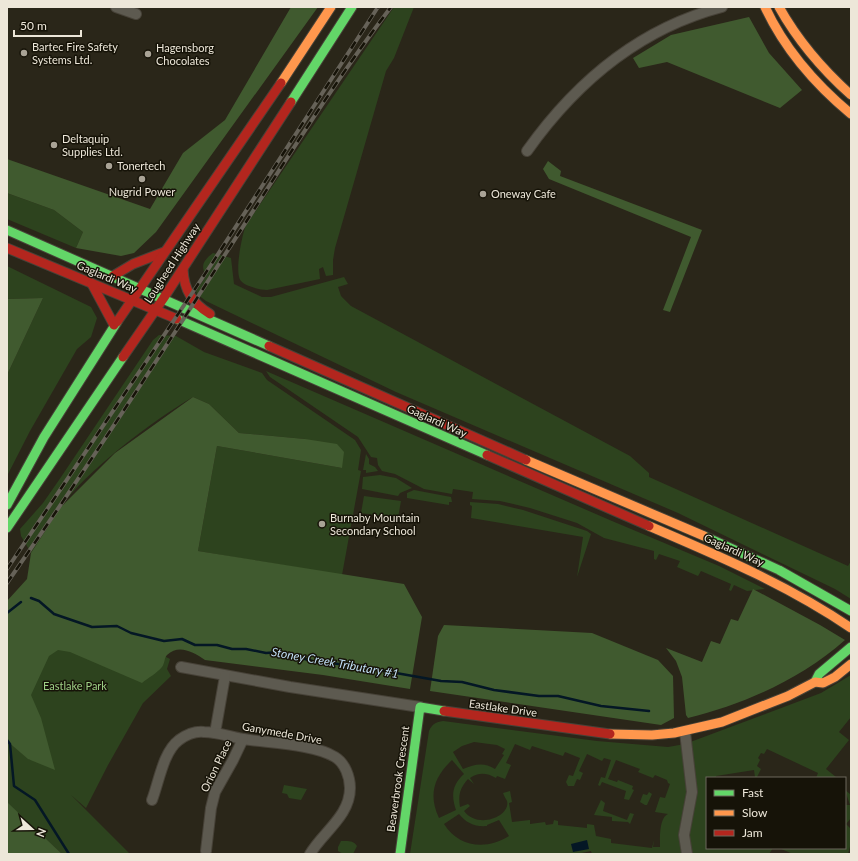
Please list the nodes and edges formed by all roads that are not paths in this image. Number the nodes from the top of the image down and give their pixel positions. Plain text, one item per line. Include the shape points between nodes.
1 (116, 7) edge
2 (331, 7) edge
3 (352, 7) edge
4 (722, 7) edge
5 (765, 7) edge
6 (779, 7) edge
7 (136, 14) dead end
8 (851, 95) edge
9 (851, 114) edge
10 (527, 150) dead end
11 (7, 230) edge
12 (7, 248) edge
13 (164, 252) junction
14 (182, 269) junction
15 (113, 276) junction
16 (92, 284) junction
17 (140, 288) junction
18 (164, 299) junction
19 (132, 300) junction
20 (155, 311) junction
21 (114, 325) junction
22 (246, 336) junction
23 (7, 505) edge
24 (8, 526) edge
25 (851, 611) edge
26 (851, 628) edge
27 (851, 647) edge
28 (851, 664) edge
29 (181, 667) dead end
30 (225, 676) junction
31 (815, 682) junction
32 (420, 707) junction
33 (685, 732) junction
34 (215, 733) junction
35 (242, 739) junction
36 (152, 800) dead end
37 (206, 851) dead end
38 (310, 854) edge
39 (400, 854) edge
40 (687, 854) edge

1 - 7 street
2 - 13 main road, Lougheed Highway
3 - 14 main road, Lougheed Highway
4 - 10 street via 675,23 613,59 592,75 554,113
5 - 9 main road via 792,54
6 - 8 main road via 804,48 828,75
11 - 15 main road, Gaglardi Way
12 - 16 main road, Gaglardi Way
13 - 15 main road via 133,264
13 - 17 main road, Lougheed Highway
14 - 18 main road, Lougheed Highway
14 - 22 main road via 186,292 200,308
15 - 17 main road, Gaglardi Way
16 - 19 main road, Gaglardi Way
16 - 21 main road
17 - 18 main road, Gaglardi Way
17 - 19 main road, Lougheed Highway
18 - 20 main road, Lougheed Highway
18 - 22 main road, Gaglardi Way
19 - 20 main road, Gaglardi Way
19 - 21 main road, Lougheed Highway
20 - 24 main road, Lougheed Highway
20 - 26 main road, Gaglardi Way via 742,566 820,607
21 - 23 main road, Lougheed Highway via 44,437
22 - 25 main road, Gaglardi Way via 743,553 779,570
27 - 31 main road, Eastlake Drive via 820,674
28 - 31 main road, Eastlake Drive via 823,683
29 - 30 street, Eastlake Drive
30 - 32 street, Eastlake Drive
30 - 34 street
31 - 33 main road, Eastlake Drive via 788,696 722,722
32 - 33 main road, Eastlake Drive via 599,734 652,735
32 - 39 main road, Beaverbrook Crescent
33 - 40 street via 696,792 684,816
34 - 35 street, Ganymede Drive
34 - 36 street, Ganymede Drive via 195,732 173,746 164,763
35 - 37 street, Orion Place via 215,792
35 - 38 street, Ganymede Drive via 324,752 335,757 344,766 350,781 348,803 344,812

